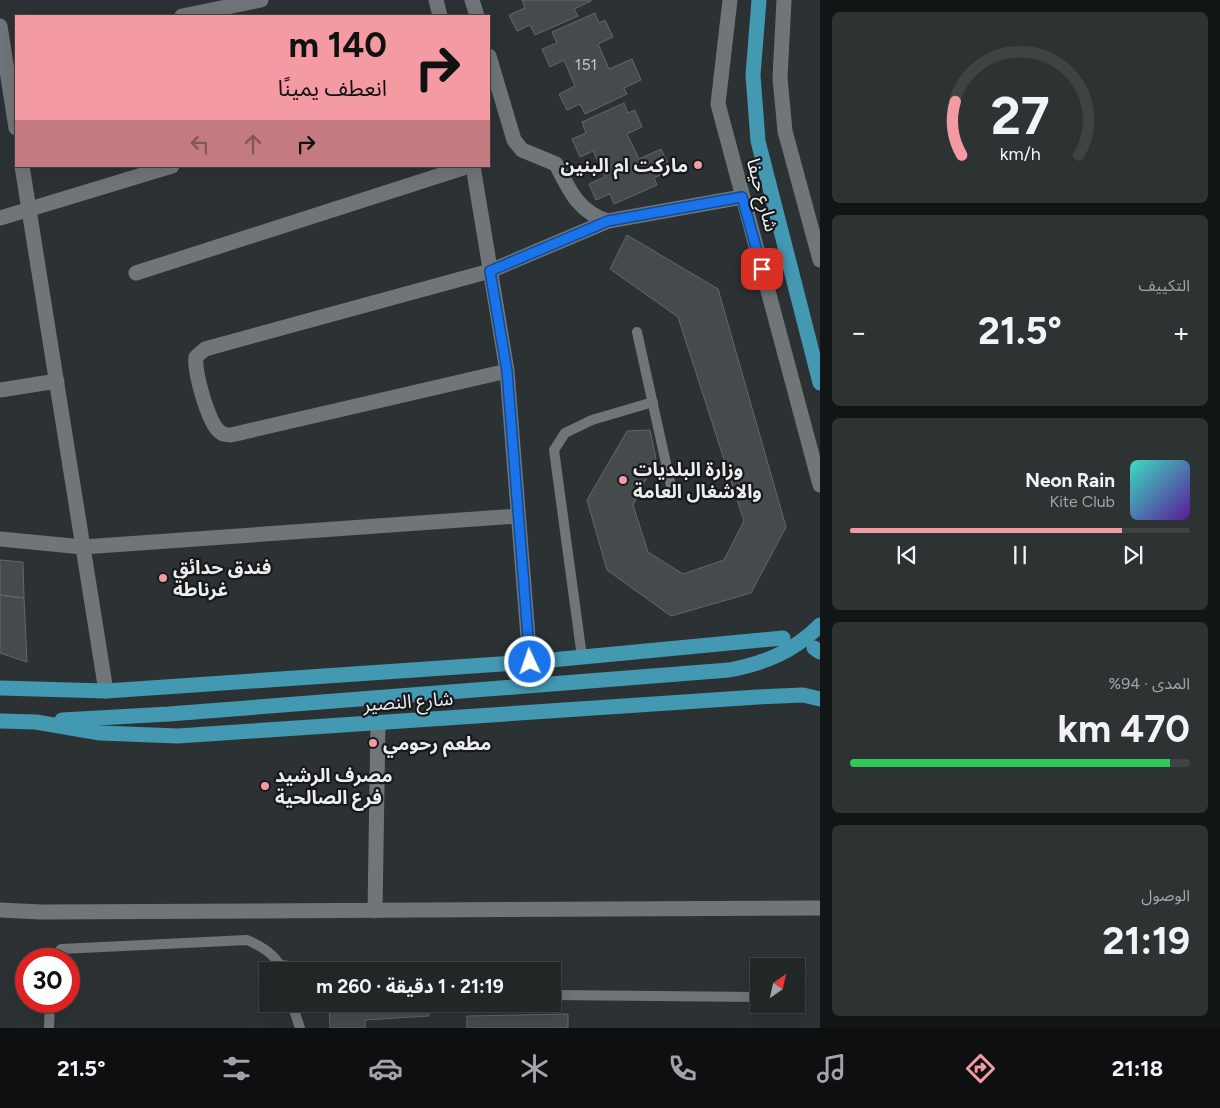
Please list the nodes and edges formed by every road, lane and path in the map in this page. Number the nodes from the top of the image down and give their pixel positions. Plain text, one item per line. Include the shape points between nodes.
1 (261, 0) edge
2 (436, 0) edge
3 (472, 0) edge
4 (730, 0) edge
5 (759, 0) edge
6 (784, 0) edge
7 (187, 15) edge
8 (440, 15) edge
9 (477, 15) edge
10 (0, 26) edge
11 (7, 53) edge
12 (490, 59) edge
13 (15, 120) edge
14 (22, 167) edge
15 (169, 167) edge
16 (466, 167) edge
17 (473, 167) edge
18 (742, 197) junction
19 (29, 210) junction
20 (0, 218) edge
21 (608, 221) junction
22 (820, 260) edge
23 (490, 271) junction
24 (136, 273) dead end
25 (637, 332) dead end
26 (507, 371) junction
27 (56, 381) junction
28 (820, 382) edge
29 (0, 390) edge
30 (653, 402) junction
31 (818, 470) edge
32 (820, 484) edge
33 (673, 495) dead end
34 (518, 516) junction
35 (0, 539) edge
36 (83, 547) junction
37 (820, 625) edge
38 (783, 638) dead end
39 (530, 656) junction
40 (582, 658) junction
41 (0, 688) edge
42 (106, 691) junction
43 (820, 699) edge
44 (0, 721) edge
45 (36, 722) junction
46 (378, 723) junction
47 (820, 908) edge
48 (0, 910) edge
49 (375, 911) junction
50 (80, 948) edge
51 (275, 962) edge
52 (561, 995) edge
53 (750, 997) edge
54 (295, 1012) edge
55 (50, 1013) edge
56 (49, 1028) edge
57 (300, 1028) edge

1 - 7 street
2 - 8 street
3 - 9 street
4 - 18 street, شارع حيفا via 718,104
5 - 28 main road via 753,75 758,141
6 - 22 street, شارع حيفا via 780,78 782,112
10 - 11 street
11 - 13 street
12 - 21 street via 514,140 522,150 556,164 573,198 595,218
14 - 19 street
15 - 19 street
16 - 24 street
17 - 23 street
18 - 21 street
18 - 31 street, شارع حيفا
19 - 20 street
19 - 27 street
21 - 23 street
23 - 26 street
23 - 26 street via 205,349 196,357 195,367 212,424 220,433 231,435
25 - 30 lane
26 - 34 street
27 - 29 street
27 - 36 street
30 - 33 lane
30 - 40 lane via 592,420 565,433 554,450
31 - 32 street, شارع حيفا
34 - 36 street
34 - 39 street
35 - 36 street
36 - 42 street
37 - 45 main road via 779,656 729,670
38 - 40 main road, شارع النصیر
39 - 40 main road, شارع النصیر
39 - 42 main road, شارع النصیر
41 - 42 main road, شارع النصیر
43 - 46 main road, شارع النصیر via 803,695 758,697
44 - 45 main road, شارع النصیر
45 - 46 main road, شارع النصیر via 100,733 178,736
46 - 49 street
47 - 49 street
48 - 49 street
50 - 51 lane via 247,940 260,946
52 - 53 lane
54 - 57 lane
55 - 56 lane

